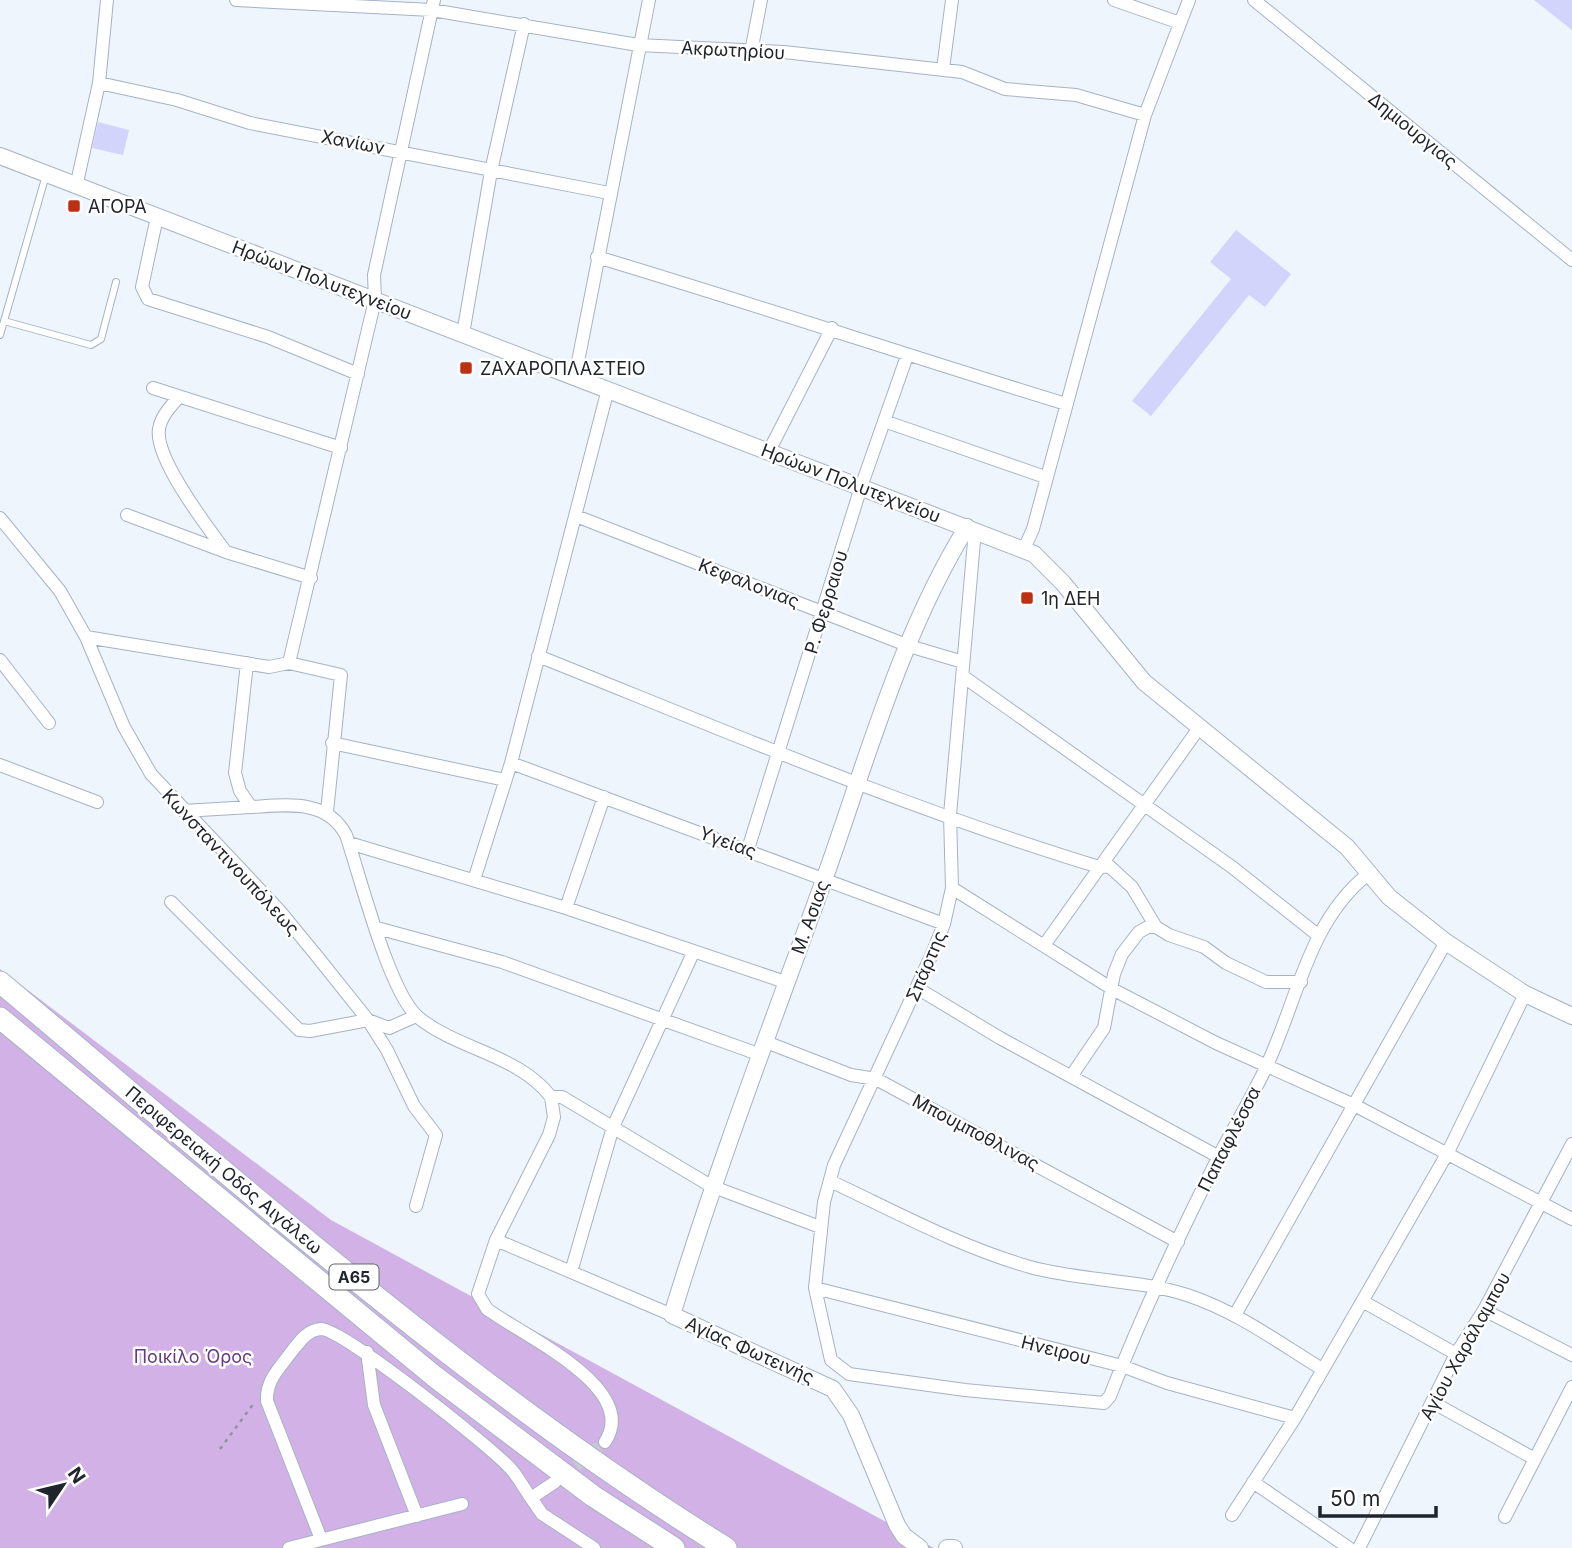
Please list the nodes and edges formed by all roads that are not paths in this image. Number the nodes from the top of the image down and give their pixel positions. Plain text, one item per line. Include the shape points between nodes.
1 (107, 0) edge
2 (236, 0) edge
3 (649, 0) edge
4 (761, 0) edge
5 (952, 0) edge
6 (1114, 0) edge
7 (1189, 0) edge
8 (1254, 0) edge
9 (433, 5) edge
10 (524, 23) junction
11 (1180, 23) junction
12 (638, 45) junction
13 (751, 51) junction
14 (943, 69) junction
15 (99, 83) junction
16 (1145, 115) junction
17 (400, 150) junction
18 (0, 156) edge
19 (491, 171) junction
20 (46, 176) junction
21 (76, 187) junction
22 (609, 193) junction
23 (157, 217) junction
24 (597, 257) junction
25 (1572, 260) edge
26 (116, 282) dead end
27 (375, 300) junction
28 (4, 321) junction
29 (832, 328) junction
30 (463, 334) junction
31 (0, 335) edge
32 (907, 356) junction
33 (358, 374) junction
34 (575, 377) junction
35 (153, 388) dead end
36 (608, 390) junction
37 (179, 397) junction
38 (1066, 404) junction
39 (884, 421) junction
40 (341, 448) junction
41 (769, 451) junction
42 (1045, 477) junction
43 (862, 487) junction
44 (127, 515) dead end
45 (576, 516) junction
46 (0, 518) edge
47 (971, 529) junction
48 (1024, 549) junction
49 (226, 552) junction
50 (311, 578) junction
51 (824, 612) junction
52 (86, 637) junction
53 (909, 646) junction
54 (538, 656) junction
55 (0, 660) edge
56 (963, 662) junction
57 (247, 663) junction
58 (289, 663) junction
59 (964, 677) junction
60 (49, 723) dead end
61 (1199, 728) junction
62 (332, 743) junction
63 (779, 750) junction
64 (511, 762) junction
65 (0, 765) edge
66 (505, 780) junction
67 (858, 781) junction
68 (604, 797) junction
69 (97, 802) dead end
70 (1145, 805) junction
71 (251, 807) junction
72 (183, 811) junction
73 (327, 812) junction
74 (950, 815) junction
75 (349, 843) junction
76 (748, 849) junction
77 (1099, 867) junction
78 (1367, 875) junction
79 (474, 880) junction
80 (824, 880) junction
81 (952, 888) junction
82 (171, 902) dead end
83 (566, 908) junction
84 (944, 924) junction
85 (1156, 927) junction
86 (377, 928) junction
87 (1318, 936) junction
88 (1447, 942) junction
89 (1045, 944) junction
90 (692, 953) junction
91 (0, 982) edge
92 (785, 982) junction
93 (1301, 982) junction
94 (917, 988) junction
95 (1114, 990) junction
96 (1525, 994) junction
97 (416, 1016) junction
98 (1572, 1016) edge
99 (0, 1018) edge
100 (368, 1020) junction
101 (660, 1020) junction
102 (763, 1049) junction
103 (1267, 1065) junction
104 (1072, 1075) junction
105 (876, 1079) junction
106 (551, 1097) junction
107 (1356, 1106) junction
108 (613, 1127) junction
109 (1572, 1144) edge
110 (1447, 1154) junction
111 (1219, 1157) junction
112 (830, 1181) junction
113 (711, 1186) junction
114 (1542, 1204) junction
115 (416, 1206) dead end
116 (1572, 1219) edge
117 (820, 1227) junction
118 (496, 1240) junction
119 (1178, 1242) junction
120 (571, 1272) junction
121 (815, 1288) junction
122 (1156, 1288) junction
123 (1364, 1302) junction
124 (1484, 1310) junction
125 (672, 1315) junction
126 (1234, 1315) junction
127 (367, 1352) junction
128 (1456, 1354) junction
129 (1572, 1355) edge
130 (1122, 1366) junction
131 (1322, 1369) junction
132 (1572, 1387) edge
133 (1432, 1402) junction
134 (1095, 1404) joint
135 (1295, 1418) junction
136 (605, 1442) tunnel mouth
137 (1533, 1458) junction
138 (555, 1482) tunnel mouth
139 (1253, 1482) junction
140 (531, 1499) junction
141 (462, 1504) dead end
142 (1233, 1515) dead end
143 (417, 1516) junction
144 (1505, 1517) dead end
145 (321, 1539) junction
146 (289, 1548) edge
147 (594, 1548) edge
148 (674, 1548) edge
149 (726, 1548) edge
150 (920, 1548) edge
151 (947, 1548) edge
152 (954, 1548) edge
153 (1349, 1548) edge
154 (1359, 1548) edge

1 - 15 street
2 - 9 street, Ακρωτηρίου
3 - 12 street
4 - 13 street
5 - 14 street
6 - 11 street
7 - 11 street
8 - 25 street, Δημιουργιας
9 - 10 street, Ακρωτηρίου
9 - 17 street
10 - 12 street, Ακρωτηρίου
10 - 19 street
11 - 16 street
12 - 13 street, Ακρωτηρίου
12 - 22 street
13 - 14 street, Ακρωτηρίου
14 - 16 street, Ακρωτηρίου via 1013,91 1076,95
15 - 17 street, Χανίων via 250,122
15 - 21 street
16 - 38 street
17 - 19 street, Χανίων
17 - 27 street via 374,275
18 - 20 street, Ηρώων Πολυτεχνείου
19 - 22 street, Χανίων
19 - 30 street
20 - 21 street, Ηρώων Πολυτεχνείου
20 - 28 lane
21 - 23 street, Ηρώων Πολυτεχνείου
22 - 24 street
23 - 27 street, Ηρώων Πολυτεχνείου
23 - 33 street via 142,285 148,299 268,337
24 - 29 street
24 - 34 street
26 - 28 lane via 101,338 91,345
27 - 30 street, Ηρώων Πολυτεχνείου
27 - 33 street
28 - 31 lane
29 - 32 street
29 - 41 street
30 - 34 street, Ηρώων Πολυτεχνείου
32 - 38 street
32 - 39 street, Ρ. Φερραιου
33 - 40 street
34 - 36 street, Ηρώων Πολυτεχνείου
35 - 37 street
36 - 41 street, Ηρώων Πολυτεχνείου
36 - 45 street
37 - 40 street
37 - 49 street via 158,429 160,446
38 - 42 street
39 - 42 street
39 - 43 street, Ρ. Φερραιου
40 - 50 street
41 - 43 street, Ηρώων Πολυτεχνείου
42 - 48 street
43 - 47 street, Ηρώων Πολυτεχνείου
43 - 51 street, Ρ. Φερραιου
44 - 49 street
45 - 51 street, Κεφαλονιας
45 - 54 street
46 - 52 street, Κωνσταντινουπόλεως via 60,591
47 - 48 street, Ηρώων Πολυτεχνείου
47 - 53 street, Μ. Ασιας via 936,580
47 - 56 street, Σπάρτης
48 - 61 street, Ηρώων Πολυτεχνείου via 1043,561 1144,682
49 - 50 street
50 - 58 street
51 - 53 street, Κεφαλονιας
51 - 63 street, Ρ. Φερραιου
52 - 57 street
52 - 72 street, Κωνσταντινουπόλεως via 139,758
53 - 56 street, Κεφαλονιας
53 - 67 street, Μ. Ασιας
54 - 63 street
54 - 64 street
55 - 60 street
56 - 59 street, Σπάρτης
57 - 58 street via 269,667
57 - 71 street via 235,773
58 - 62 street via 341,676
59 - 70 street
59 - 74 street, Σπάρτης
61 - 70 street
61 - 78 street, Ηρώων Πολυτεχνείου via 1347,847
62 - 66 street
62 - 73 street
63 - 67 street
63 - 76 street, Ρ. Φερραιου
64 - 66 street
64 - 68 street, Υγείας
65 - 69 street
66 - 79 street
67 - 74 street
67 - 80 street, Μ. Ασιας
68 - 76 street, Υγείας
68 - 83 street
70 - 77 street
70 - 87 street
71 - 72 street
71 - 73 street
72 - 100 street, Κωνσταντινουπόλεως via 279,910
73 - 75 street via 335,817
74 - 77 street
74 - 81 street, Σπάρτης
75 - 79 street
75 - 86 street
76 - 80 street, Υγείας
77 - 85 street via 1109,866 1120,874
77 - 89 street
78 - 87 street, Παπαφλέσσα via 1335,907
78 - 88 street, Ηρώων Πολυτεχνείου
79 - 83 street
80 - 84 street, Υγείας
80 - 92 street, Μ. Ασιας
81 - 84 street, Σπάρτης
81 - 89 street
82 - 100 street via 291,1025 310,1031
83 - 90 street
84 - 94 street, Σπάρτης
85 - 93 street via 1204,947 1247,975 1266,982
85 - 95 street via 1139,932 1122,954
86 - 97 street via 396,983
86 - 101 street, Μπουμποθλινας via 502,962
87 - 93 street, Παπαφλέσσα
88 - 96 street, Ηρώων Πολυτεχνείου
88 - 107 street
89 - 95 street
90 - 92 street
90 - 101 street
91 - 149 highway, Περιφερειακή Οδός Αιγάλεω / Α65 via 290,1227 461,1363 608,1473
92 - 102 street, Μ. Ασιας
93 - 103 street, Παπαφλέσσα
94 - 104 street
94 - 105 street, Σπάρτης
95 - 103 street
95 - 104 street via 1104,1028
96 - 98 street, Ηρώων Πολυτεχνείου
96 - 110 street
97 - 100 street via 389,1028
97 - 106 street via 525,1073
99 - 148 highway, Περιφερειακή Οδός Αιγάλεω / Α65 via 434,1376 552,1466
100 - 115 street, Κωνσταντινουπόλεως via 414,1106 436,1135
101 - 102 street, Μπουμποθλινας
101 - 108 street
102 - 105 street, Μπουμποθλινας via 866,1080
102 - 113 street, Μ. Ασιας
103 - 107 street
103 - 111 street, Παπαφλέσσα
104 - 111 street
105 - 112 street, Σπάρτης via 842,1145
105 - 119 street, Μπουμποθλινας
106 - 108 street via 562,1097
106 - 118 street via 554,1117 549,1135
107 - 110 street
107 - 126 street
108 - 113 street
108 - 120 street
109 - 114 street, Αγίου Χαράλαμπου
110 - 114 street
110 - 123 street
111 - 119 street, Παπαφλέσσα
112 - 117 street, Σπάρτης
112 - 122 street via 986,1253 1033,1268
113 - 117 street
113 - 125 street, Μ. Ασιας
114 - 116 street
114 - 124 street, Αγίου Χαράλαμπου
117 - 121 street, Σπάρτης
118 - 120 street, Αγίας Φωτεινής
118 - 136 street via 480,1283 482,1304 600,1388 613,1409 614,1423
119 - 122 street, Παπαφλέσσα
120 - 125 street, Αγίας Φωτεινής
121 - 130 street, Ηνειρου
121 - 134 street, Σπάρτης via 831,1360 849,1374
122 - 126 street
122 - 130 street, Παπαφλέσσα
123 - 128 street
123 - 131 street
124 - 128 street, Αγίου Χαράλαμπου
124 - 129 street
125 - 150 street, Αγίας Φωτεινής via 833,1389 851,1415 897,1525
126 - 131 street
127 - 140 street via 510,1468
127 - 143 street via 374,1405
127 - 145 street via 337,1334 312,1331 266,1390
128 - 133 street, Αγίου Χαράλαμπου
130 - 134 street, Παπαφλέσσα via 1110,1396
130 - 135 street, Ηνειρου
131 - 135 street
132 - 137 street
133 - 137 street
133 - 154 street, Αγίου Χαράλαμπου
135 - 139 street
137 - 144 street
138 - 140 street
139 - 142 street
139 - 153 street
140 - 147 street via 542,1514
141 - 143 street
143 - 145 street
145 - 146 street
151 - 152 street

